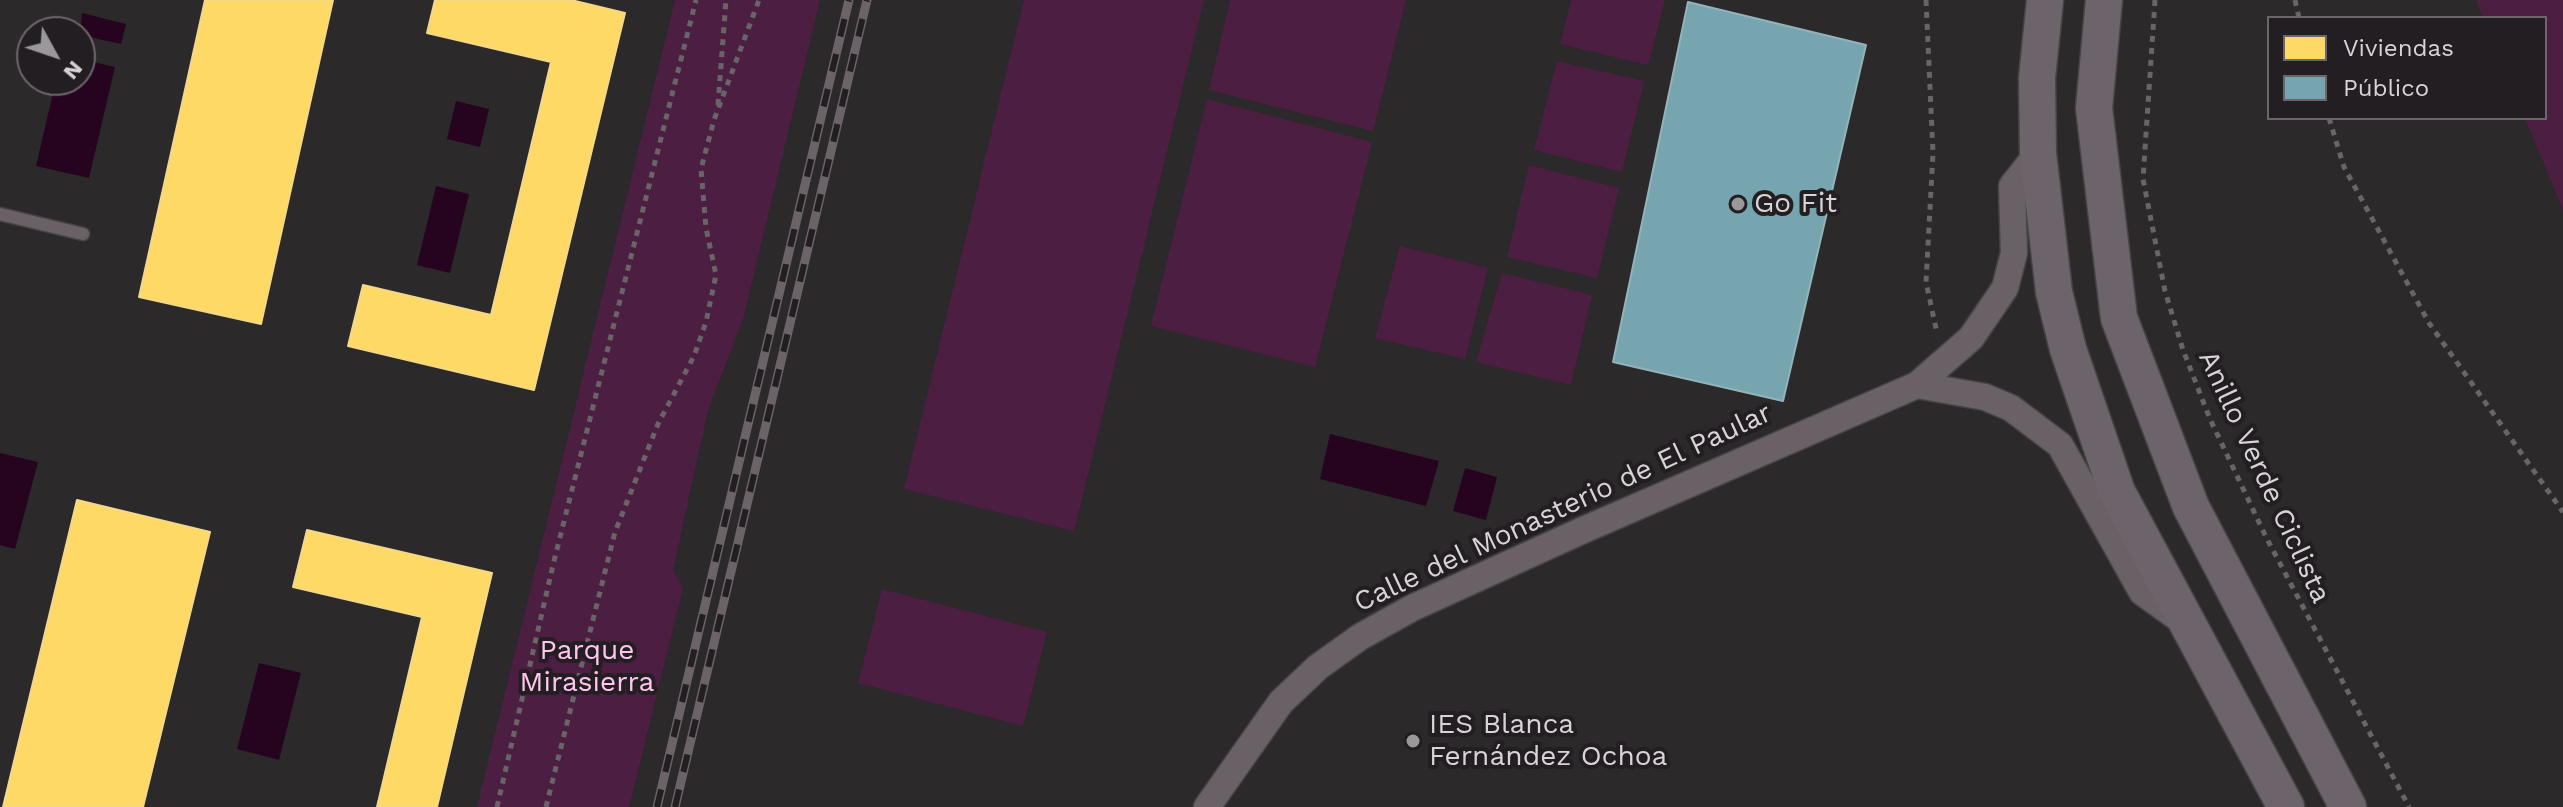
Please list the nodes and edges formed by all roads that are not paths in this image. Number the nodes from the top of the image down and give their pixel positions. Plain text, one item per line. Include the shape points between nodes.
1 (2045, 0) edge
2 (2104, 0) edge
3 (2038, 153) junction
4 (0, 214) edge
5 (83, 234) dead end
6 (1917, 385) junction
7 (2187, 624) junction
8 (1207, 807) edge
9 (2286, 807) edge
10 (2348, 807) edge

1 - 3 street via 2037,78
2 - 10 street via 2094,108 2119,318 2191,507
3 - 6 street, Calle del Monasterio de El Paular via 2012,186 2014,253 2005,288 1971,338
3 - 7 street via 2054,292 2068,349 2117,492
4 - 5 lane
6 - 7 street via 1998,402 2060,445 2142,592
6 - 8 street, Calle del Monasterio de El Paular via 1581,531 1360,637 1281,702
7 - 9 street

